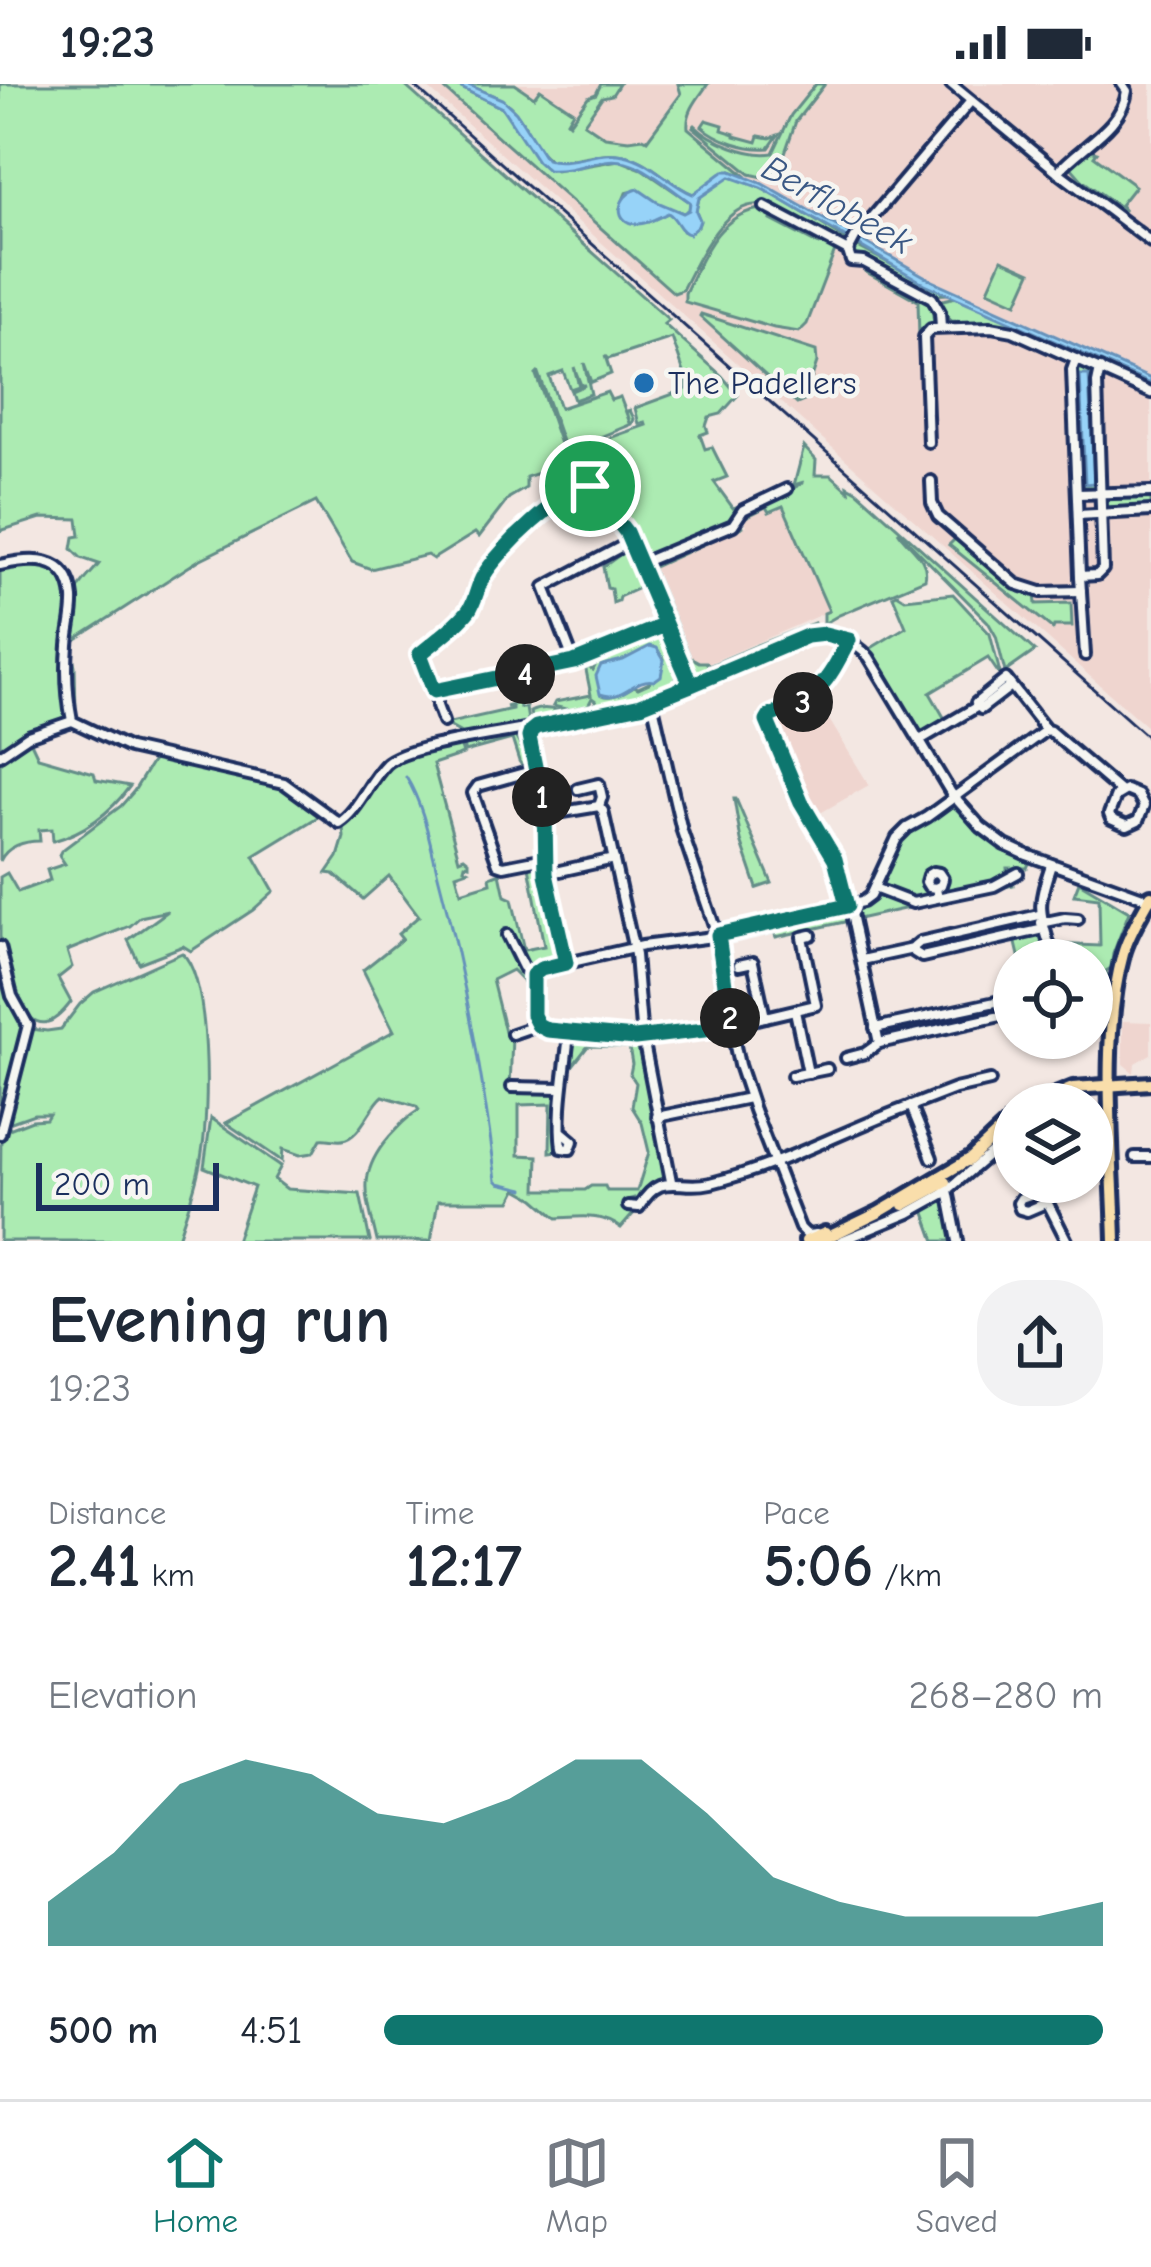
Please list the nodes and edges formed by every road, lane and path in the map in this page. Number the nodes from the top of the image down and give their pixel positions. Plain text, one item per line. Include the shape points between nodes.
1 (951, 84) edge
2 (1122, 84) edge
3 (971, 101) junction
4 (1058, 172) junction
5 (765, 207) dead end
6 (1151, 242) edge
7 (851, 245) junction
8 (941, 328) junction
9 (1076, 359) junction
10 (1100, 369) junction
11 (1151, 392) edge
12 (928, 442) dead end
13 (931, 482) dead end
14 (787, 489) dead end
15 (1151, 492) edge
16 (1077, 494) junction
17 (1101, 494) junction
18 (1151, 512) edge
19 (1101, 514) junction
20 (1078, 515) junction
21 (630, 542) junction
22 (0, 565) edge
23 (639, 565) junction
24 (1080, 576) junction
25 (1081, 591) junction
26 (665, 625) junction
27 (849, 640) junction
28 (1085, 656) dead end
29 (574, 662) junction
30 (691, 685) junction
31 (437, 692) junction
32 (652, 701) junction
33 (72, 721) junction
34 (443, 722) dead end
35 (1046, 730) junction
36 (531, 731) junction
37 (920, 740) junction
38 (0, 755) edge
39 (535, 770) junction
40 (578, 789) dead end
41 (1120, 792) junction
42 (954, 797) junction
43 (599, 806) junction
44 (545, 815) junction
45 (545, 858) junction
46 (614, 859) junction
47 (1052, 865) junction
48 (1018, 873) dead end
49 (546, 874) junction
50 (874, 888) junction
51 (1150, 899) edge
52 (847, 906) junction
53 (1078, 920) dead end
54 (1042, 923) junction
55 (507, 934) dead end
56 (718, 935) junction
57 (811, 935) dead end
58 (1047, 939) edge
59 (917, 945) junction
60 (0, 947) edge
61 (634, 948) junction
62 (861, 960) junction
63 (566, 963) junction
64 (739, 965) dead end
65 (533, 975) junction
66 (993, 1003) edge
67 (795, 1011) junction
68 (766, 1017) junction
69 (993, 1018) edge
70 (538, 1025) junction
71 (731, 1026) junction
72 (875, 1028) junction
73 (569, 1032) junction
74 (512, 1034) dead end
75 (642, 1037) junction
76 (879, 1043) junction
77 (846, 1058) dead end
78 (827, 1069) dead end
79 (808, 1073) junction
80 (791, 1076) dead end
81 (990, 1081) dead end
82 (1111, 1083) edge
83 (1113, 1083) edge
84 (1151, 1083) edge
85 (512, 1087) dead end
86 (562, 1088) junction
87 (749, 1098) junction
88 (911, 1106) junction
89 (657, 1117) junction
90 (560, 1131) dead end
91 (0, 1134) edge
92 (993, 1137) edge
93 (993, 1151) edge
94 (1135, 1157) dead end
95 (1151, 1157) edge
96 (932, 1158) dead end
97 (774, 1162) junction
98 (671, 1181) junction
99 (1113, 1188) edge
100 (948, 1190) junction
101 (1048, 1203) edge
102 (628, 1206) dead end
103 (851, 1225) junction
104 (837, 1236) edge
105 (806, 1241) edge
106 (820, 1241) edge
107 (958, 1241) edge
108 (1067, 1241) edge
109 (1114, 1241) edge

1 - 3 street
2 - 4 street via 1125,102
3 - 4 street
3 - 7 street
4 - 6 street
5 - 7 street
7 - 8 street via 851,262 932,298
8 - 9 street via 1006,329
8 - 12 street via 924,338
9 - 10 street
9 - 16 street
10 - 11 street
10 - 17 street
13 - 25 street via 938,516 1009,580 1041,592
14 - 23 street via 743,510 733,524
15 - 17 street
16 - 17 street
16 - 20 street
17 - 19 street
18 - 19 street
19 - 20 street
19 - 24 street via 1102,571
20 - 24 street
21 - 23 street
21 - 29 street via 545,587
21 - 31 street via 590,486 543,512 487,571 466,614 420,654
22 - 33 street via 38,559 70,584
23 - 26 street
24 - 25 street
25 - 28 street
26 - 29 street
26 - 30 street
27 - 30 street via 807,636
27 - 37 street via 869,657
27 - 52 street via 823,687 767,721 835,859
29 - 31 street
30 - 32 street
31 - 34 street
32 - 36 street
32 - 56 street via 682,831
33 - 36 street via 128,748 275,780 339,823 394,758
33 - 38 street
35 - 37 street via 1006,679
35 - 41 street
35 - 42 street
36 - 39 street
37 - 42 street
39 - 44 street
39 - 45 street via 473,793 497,864
40 - 43 street via 599,784
41 - 41 street via 1110,817 1129,825 1143,804
42 - 47 street via 998,840
42 - 50 street via 900,835
43 - 44 street
43 - 46 street
44 - 45 street
45 - 49 street
46 - 49 street
46 - 61 street
47 - 51 street
47 - 54 street
48 - 50 street via 994,886 907,903
49 - 63 street
50 - 52 street
51 - 82 main road via 1120,970
52 - 56 street
52 - 62 street
53 - 54 street
54 - 58 street
54 - 59 street
54 - 59 street via 922,957
55 - 65 street
56 - 61 street
56 - 71 street
57 - 67 street via 802,937 816,1005
59 - 62 street
60 - 91 street via 28,1025
61 - 63 street
61 - 75 street
62 - 72 street
63 - 65 street
64 - 68 street via 754,962
65 - 70 street
66 - 72 street
67 - 68 street
67 - 79 street
68 - 71 street
69 - 76 street
70 - 73 street
70 - 74 street
71 - 75 street
71 - 87 street
72 - 76 street
73 - 75 street
73 - 86 street
75 - 89 street
76 - 77 street
78 - 79 street
79 - 80 street
81 - 88 street
83 - 84 main road
85 - 86 street
86 - 90 street
87 - 89 street
87 - 97 street
88 - 96 street
88 - 97 street
89 - 98 street
92 - 103 main road via 968,1160
93 - 100 street
94 - 95 street
97 - 98 street via 710,1183
97 - 104 street via 800,1228
98 - 102 street via 639,1207
99 - 109 main road
100 - 104 street via 909,1213
100 - 107 street
101 - 108 street
103 - 104 main road
103 - 106 main road
104 - 105 main road

